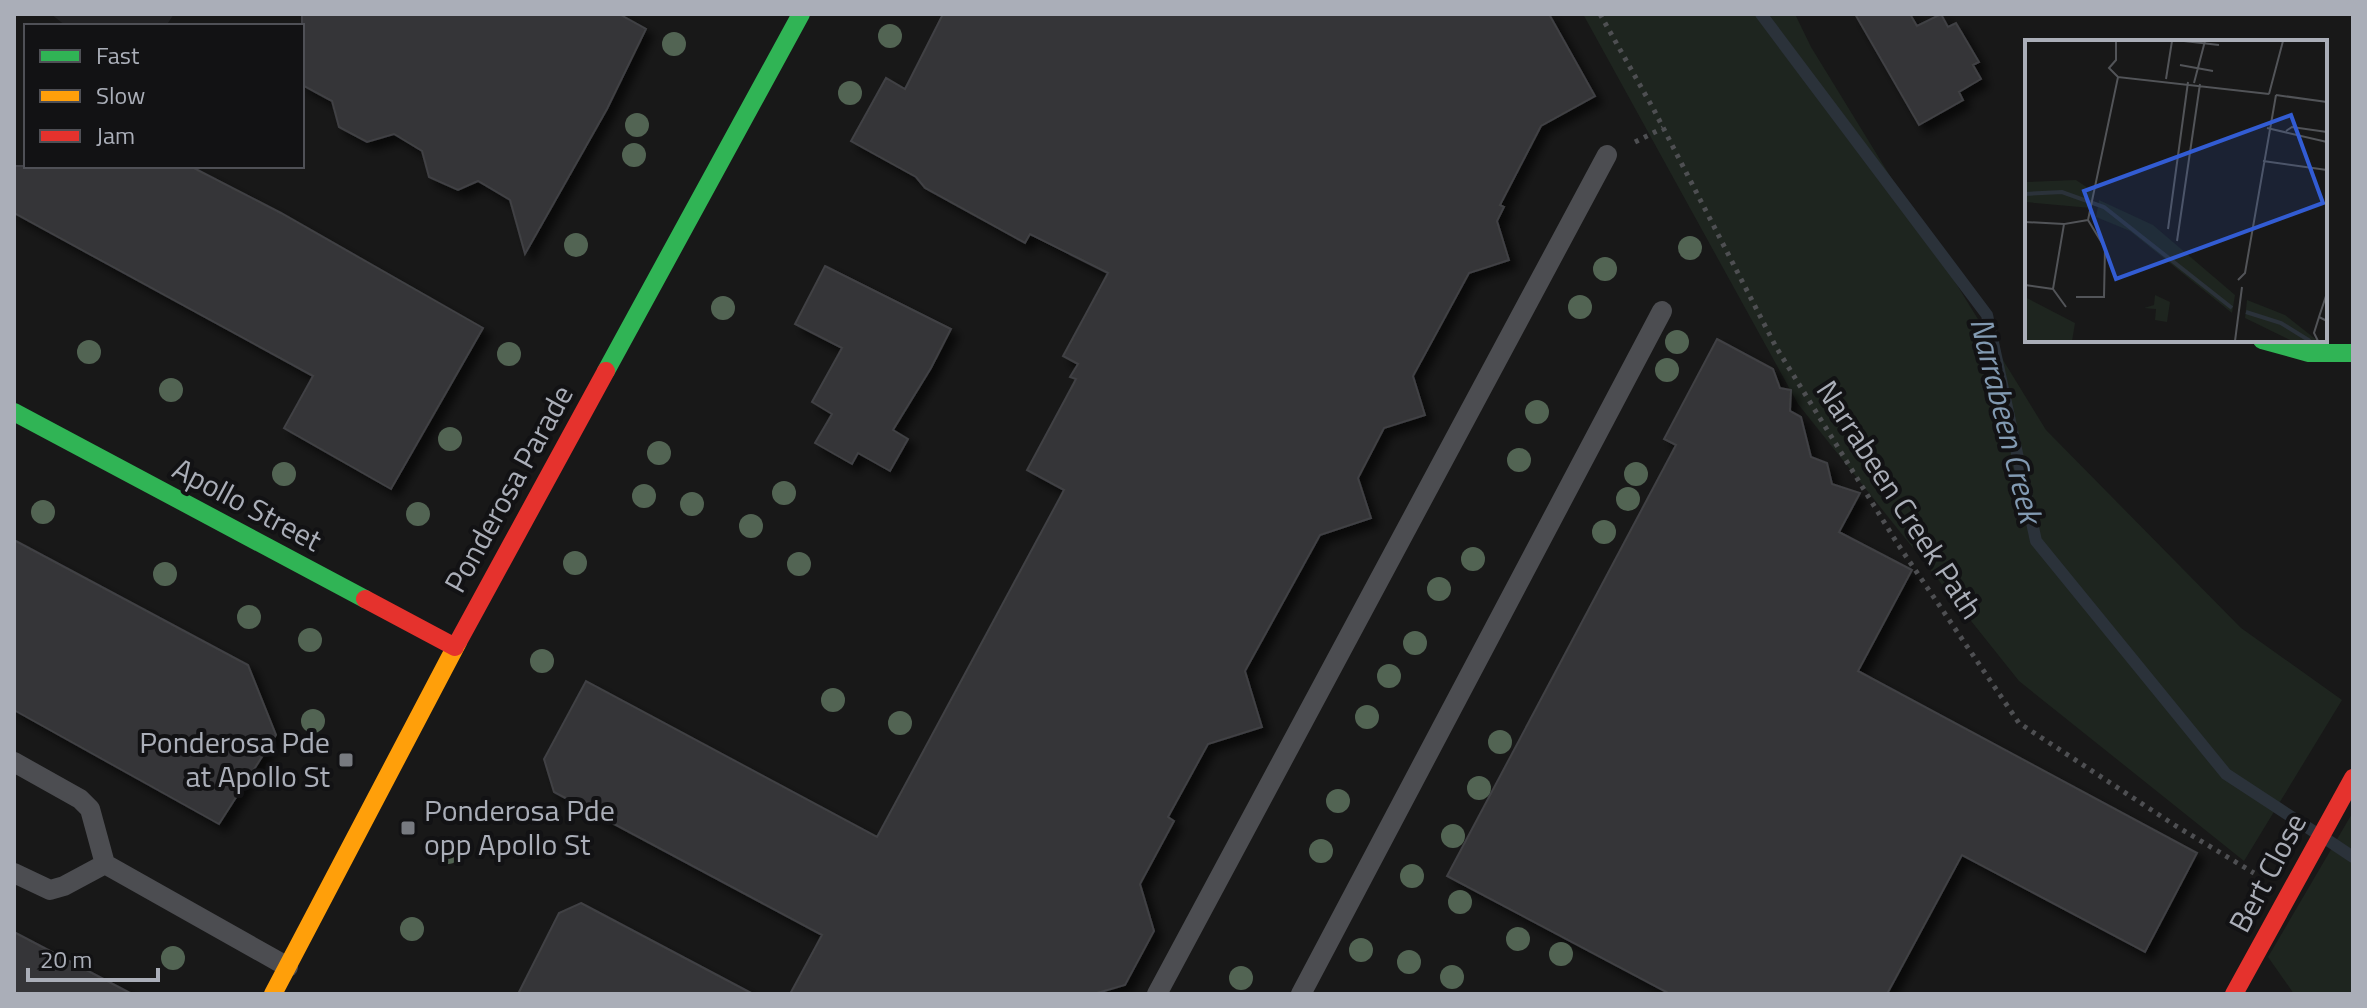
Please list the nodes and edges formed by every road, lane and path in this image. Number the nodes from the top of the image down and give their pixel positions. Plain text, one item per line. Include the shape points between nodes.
1 (801, 14) edge
2 (1600, 14) edge
3 (1607, 155) dead end
4 (1662, 311) dead end
5 (2269, 342) edge
6 (2353, 353) edge
7 (14, 412) edge
8 (455, 647) junction
9 (14, 762) edge
10 (2350, 783) edge
11 (105, 864) junction
12 (14, 873) edge
13 (2289, 893) junction
14 (288, 967) junction
15 (273, 994) edge
16 (1157, 994) edge
17 (1301, 994) edge
18 (2234, 994) edge

1 - 8 street, Ponderosa Parade
2 - 13 path, Narrabeen Creek Path via 1776,347 1897,543 2019,723
3 - 16 lane
4 - 17 lane
5 - 6 street via 2309,353
7 - 8 street, Apollo Street
8 - 14 street, Ponderosa Parade
9 - 11 lane via 90,809
10 - 13 street, Bert Close
11 - 12 lane via 50,890
11 - 14 lane
13 - 18 street, Bert Close
14 - 15 street, Ponderosa Parade

